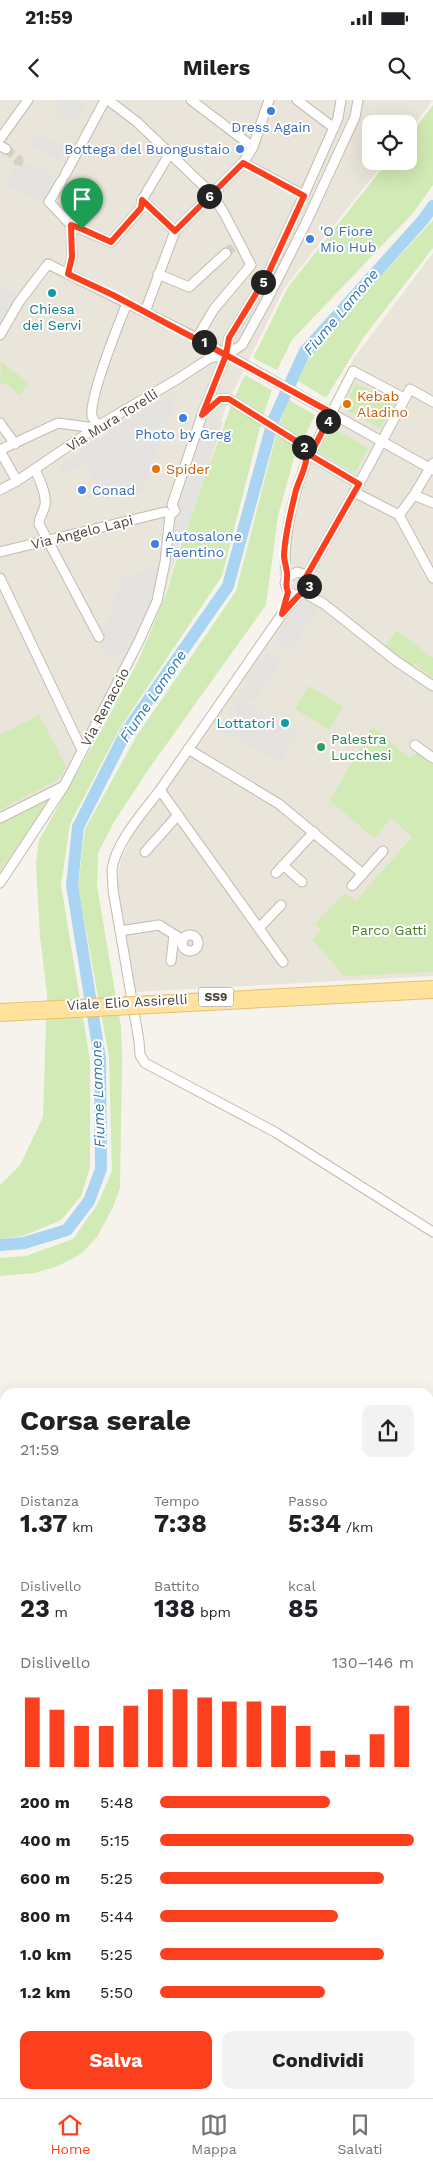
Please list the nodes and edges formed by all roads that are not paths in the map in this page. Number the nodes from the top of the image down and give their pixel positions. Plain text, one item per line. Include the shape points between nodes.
1 (28, 100) edge
2 (106, 100) edge
3 (191, 100) edge
4 (269, 100) edge
5 (298, 100) edge
6 (341, 100) edge
7 (358, 100) edge
8 (334, 128) junction
9 (0, 140) edge
10 (252, 147) junction
11 (170, 153) junction
12 (243, 163) junction
13 (212, 194) junction
14 (304, 196) junction
15 (142, 200) junction
16 (71, 225) junction
17 (175, 231) junction
18 (226, 253) tunnel mouth
19 (68, 274) junction
20 (158, 274) junction
21 (128, 303) junction
22 (145, 312) junction
23 (0, 334) edge
24 (197, 338) junction
25 (229, 338) junction
26 (242, 345) junction
27 (214, 348) junction
28 (226, 355) junction
29 (404, 398) junction
30 (433, 402) edge
31 (328, 411) junction
32 (202, 415) junction
33 (0, 423) edge
34 (96, 427) junction
35 (381, 440) junction
36 (15, 444) junction
37 (0, 450) edge
38 (432, 467) edge
39 (35, 469) junction
40 (17, 481) junction
41 (359, 484) junction
42 (0, 490) edge
43 (354, 492) junction
44 (414, 495) junction
45 (433, 502) edge
46 (168, 514) junction
47 (399, 515) junction
48 (46, 541) junction
49 (0, 552) edge
50 (288, 577) junction
51 (306, 577) junction
52 (0, 578) edge
53 (433, 578) edge
54 (288, 592) junction
55 (304, 592) junction
56 (282, 614) junction
57 (99, 637) dead end
58 (433, 686) edge
59 (415, 745) dead end
60 (188, 749) junction
61 (82, 750) junction
62 (433, 758) edge
63 (64, 786) junction
64 (160, 790) junction
65 (178, 815) junction
66 (0, 818) edge
67 (314, 832) junction
68 (383, 851) dead end
69 (145, 852) dead end
70 (283, 865) junction
71 (276, 873) dead end
72 (362, 874) junction
73 (0, 882) edge
74 (302, 882) dead end
75 (352, 886) dead end
76 (281, 905) dead end
77 (259, 928) junction
78 (120, 931) junction
79 (174, 935) junction
80 (183, 940) dead end
81 (171, 961) dead end
82 (283, 962) dead end
83 (433, 986) edge
84 (433, 993) edge
85 (0, 1009) edge
86 (0, 1016) edge
87 (433, 1232) edge

1 - 9 street
2 - 11 street via 137,122
2 - 16 street via 49,202
3 - 10 street
4 - 10 street
5 - 8 street
6 - 8 street
7 - 26 street via 355,117 306,223
8 - 14 street
10 - 12 street
11 - 13 street
11 - 15 street
12 - 13 street
12 - 14 street
13 - 17 street
13 - 24 street via 251,265 214,309
14 - 25 street via 268,274
15 - 16 street via 141,208 111,242
15 - 17 street
16 - 19 street via 72,257
17 - 20 street
18 - 20 street via 189,287
19 - 21 street
19 - 23 street via 48,264
20 - 22 street
21 - 22 street
21 - 34 street via 95,399 92,416
22 - 24 street
24 - 27 street
25 - 26 street
25 - 27 street
25 - 28 street
26 - 28 street, Via Mura Torelli
27 - 28 street
28 - 31 street
28 - 32 street
28 - 34 street, Via Mura Torelli via 210,358
29 - 30 street via 410,389
29 - 31 street via 353,371
29 - 35 street
31 - 35 street
31 - 41 street via 310,455
32 - 46 street via 172,505 166,507
32 - 50 street via 220,399 229,399 302,445 306,451 284,552
33 - 36 street
34 - 36 street via 58,423
34 - 39 street, Via Mura Torelli
35 - 38 street
35 - 41 street
36 - 37 street
37 - 40 street
38 - 44 street
39 - 40 street, Via Mura Torelli
39 - 48 street via 45,499 39,524
40 - 42 street, Via Mura Torelli
41 - 43 street
43 - 47 street
43 - 51 street
44 - 45 street
44 - 47 street
46 - 48 street, Via Angelo Lapi
46 - 61 street, Via Renaccio via 166,562 157,601
47 - 53 street
48 - 49 street, Via Angelo Lapi
48 - 57 street
50 - 51 street via 297,572
50 - 54 street via 285,583
51 - 55 street
52 - 61 street
54 - 55 street
54 - 56 street
55 - 56 street
55 - 58 street
56 - 60 street
59 - 62 street
60 - 64 street
60 - 67 street via 279,804
61 - 63 street, Via Renaccio
63 - 66 street
63 - 73 street, Via Renaccio
64 - 65 street
64 - 78 street via 121,845 112,869
65 - 69 street
65 - 77 street
67 - 70 street
67 - 72 street
68 - 72 street
70 - 71 street
70 - 74 street
72 - 75 street
76 - 77 street
77 - 82 street
78 - 79 street via 159,925
78 - 87 street via 140,1055 145,1063 275,1132
79 - 80 street
79 - 81 street
83 - 85 main road, Viale Elio Assirelli / SS9, bridge
84 - 86 main road, Viale Elio Assirelli / SS9, bridge

